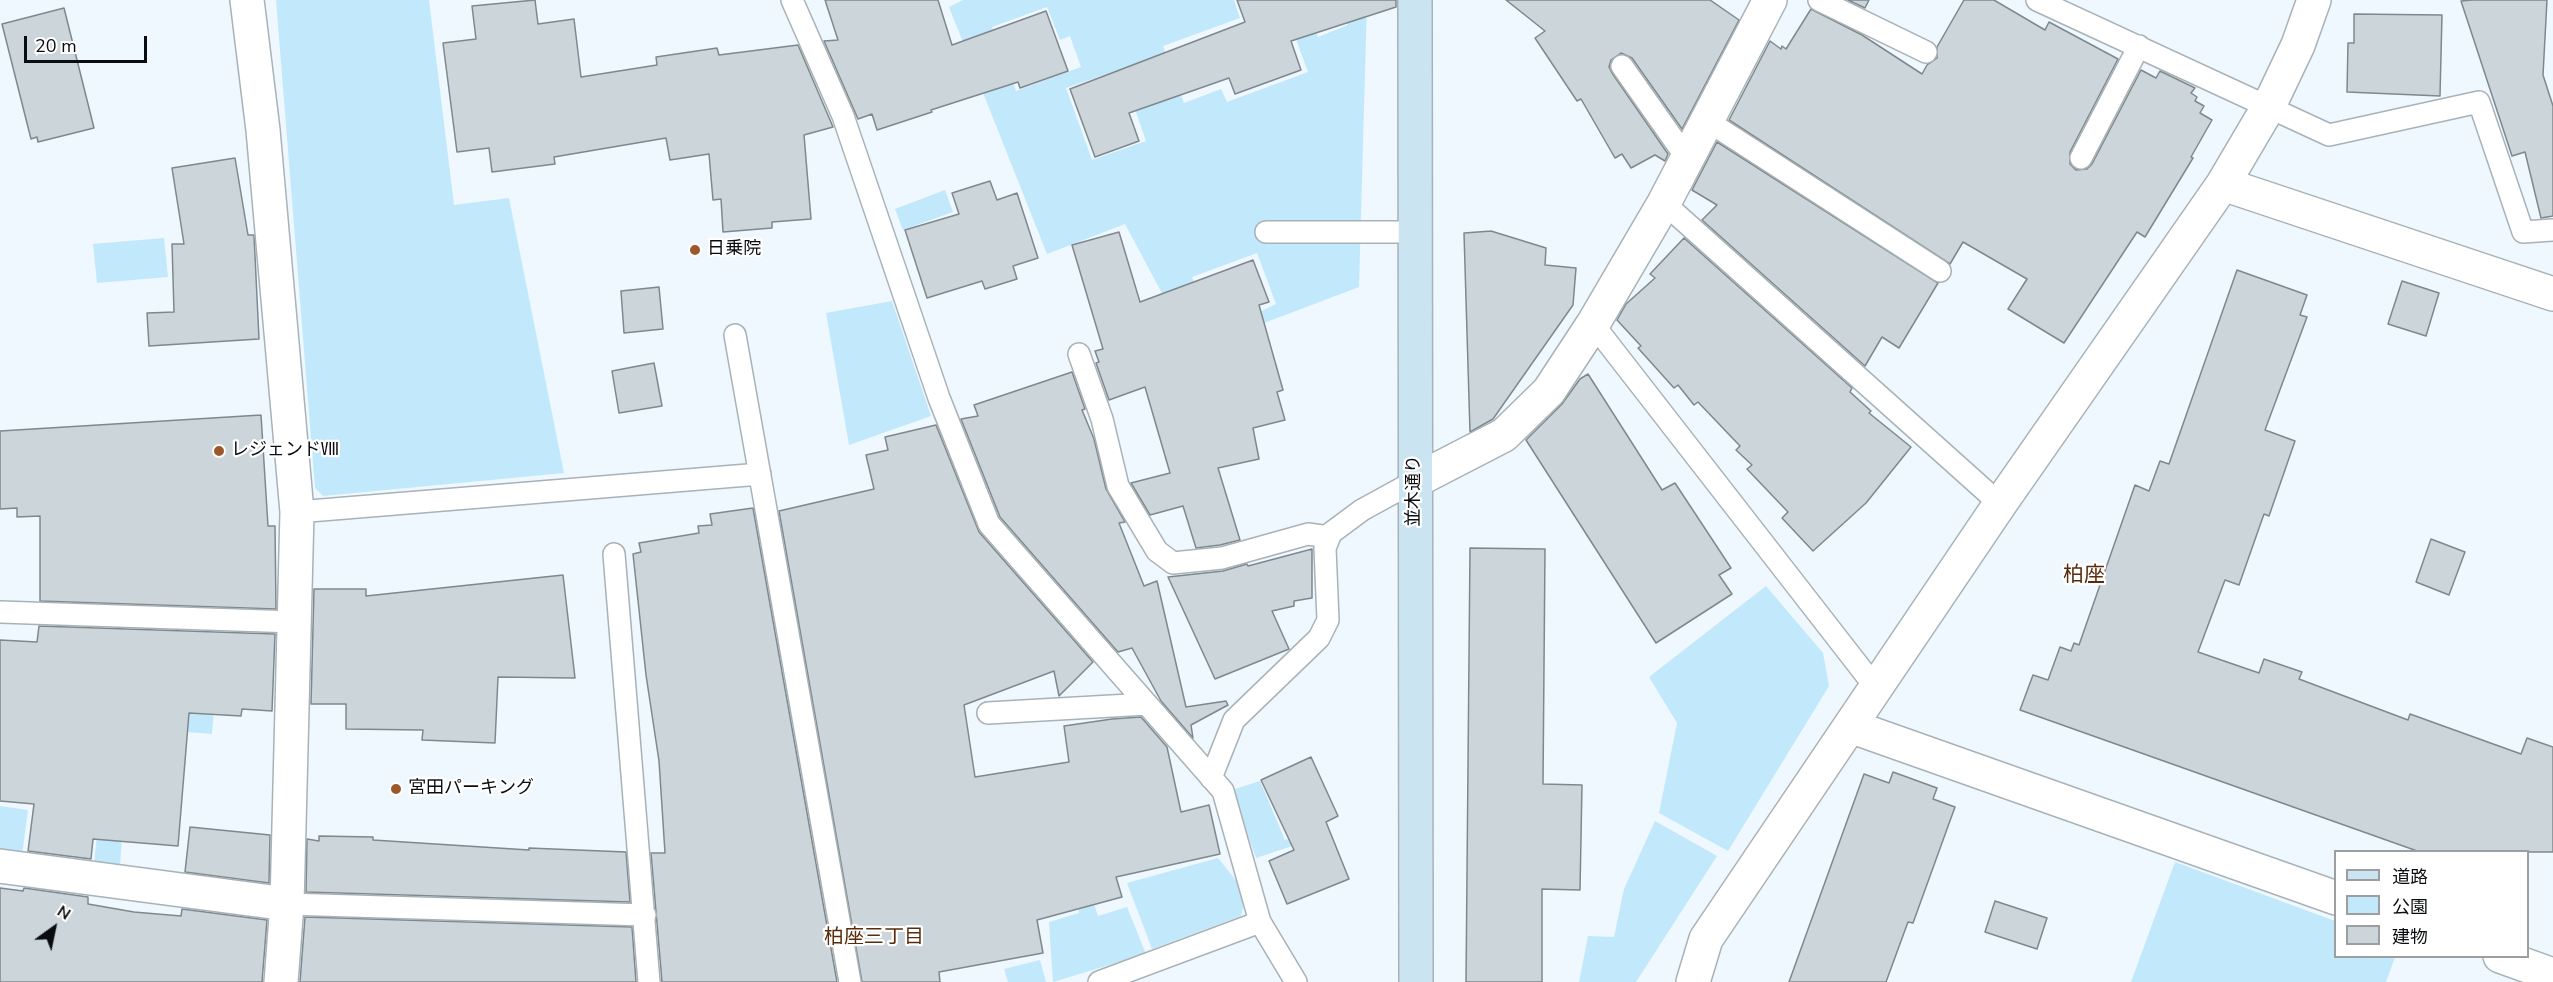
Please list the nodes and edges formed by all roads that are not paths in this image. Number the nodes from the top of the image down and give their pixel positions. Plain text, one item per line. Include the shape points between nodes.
1 (247, 0) edge
2 (792, 0) edge
3 (1415, 0) edge
4 (1819, 0) edge
5 (2037, 0) edge
6 (2314, 0) edge
7 (1763, 2) edge
8 (2139, 46) junction
9 (1926, 52) dead end
10 (1622, 66) dead end
11 (2269, 106) junction
12 (1706, 120) junction
13 (1686, 158) junction
14 (2081, 158) dead end
15 (2223, 184) junction
16 (1664, 203) junction
17 (2553, 230) edge
18 (1266, 232) dead end
19 (1415, 232) junction
20 (1940, 271) dead end
21 (2553, 294) edge
22 (1593, 324) junction
23 (735, 335) dead end
24 (1079, 354) dead end
25 (760, 474) junction
26 (1415, 481) junction
27 (2000, 504) junction
28 (297, 512) junction
29 (1329, 537) junction
30 (614, 554) dead end
31 (0, 612) edge
32 (295, 622) junction
33 (1876, 688) junction
34 (1146, 704) junction
35 (988, 713) dead end
36 (1850, 726) junction
37 (1211, 778) junction
38 (0, 866) edge
39 (2334, 897) edge
40 (287, 904) junction
41 (645, 915) junction
42 (1260, 922) junction
43 (2503, 958) edge
44 (2553, 975) edge
45 (281, 982) edge
46 (649, 982) edge
47 (850, 982) edge
48 (1099, 982) edge
49 (1296, 982) edge
50 (1416, 982) edge
51 (1692, 982) edge

1 - 28 street via 263,130
2 - 34 lane via 843,116 939,398 989,524
3 - 19 street, 並木通り
4 - 9 lane
5 - 8 lane
6 - 11 street
7 - 12 street
8 - 11 lane
8 - 14 lane
10 - 13 lane
11 - 15 street
11 - 17 lane via 2329,135 2479,102 2523,232
12 - 13 street
12 - 20 lane
13 - 16 street
15 - 21 street
15 - 27 street
16 - 22 street
16 - 27 lane
18 - 19 lane
19 - 26 street, 並木通り
22 - 26 street via 1549,391 1504,435
22 - 33 lane
23 - 25 lane
24 - 29 lane via 1102,419 1118,486 1157,551 1173,563 1222,558 1308,534
25 - 28 lane
25 - 47 lane
26 - 29 lane via 1362,510
26 - 50 street, 並木通り
27 - 33 street
28 - 32 street
29 - 37 lane via 1325,548 1328,620 1324,629 1234,720
30 - 41 lane
31 - 32 lane
32 - 40 street
33 - 36 street
34 - 35 lane
34 - 37 lane
36 - 39 street
36 - 51 street via 1706,939
37 - 42 lane via 1222,791
38 - 40 street
40 - 41 lane
40 - 45 street
41 - 46 lane
42 - 48 lane
42 - 49 lane
43 - 44 street

